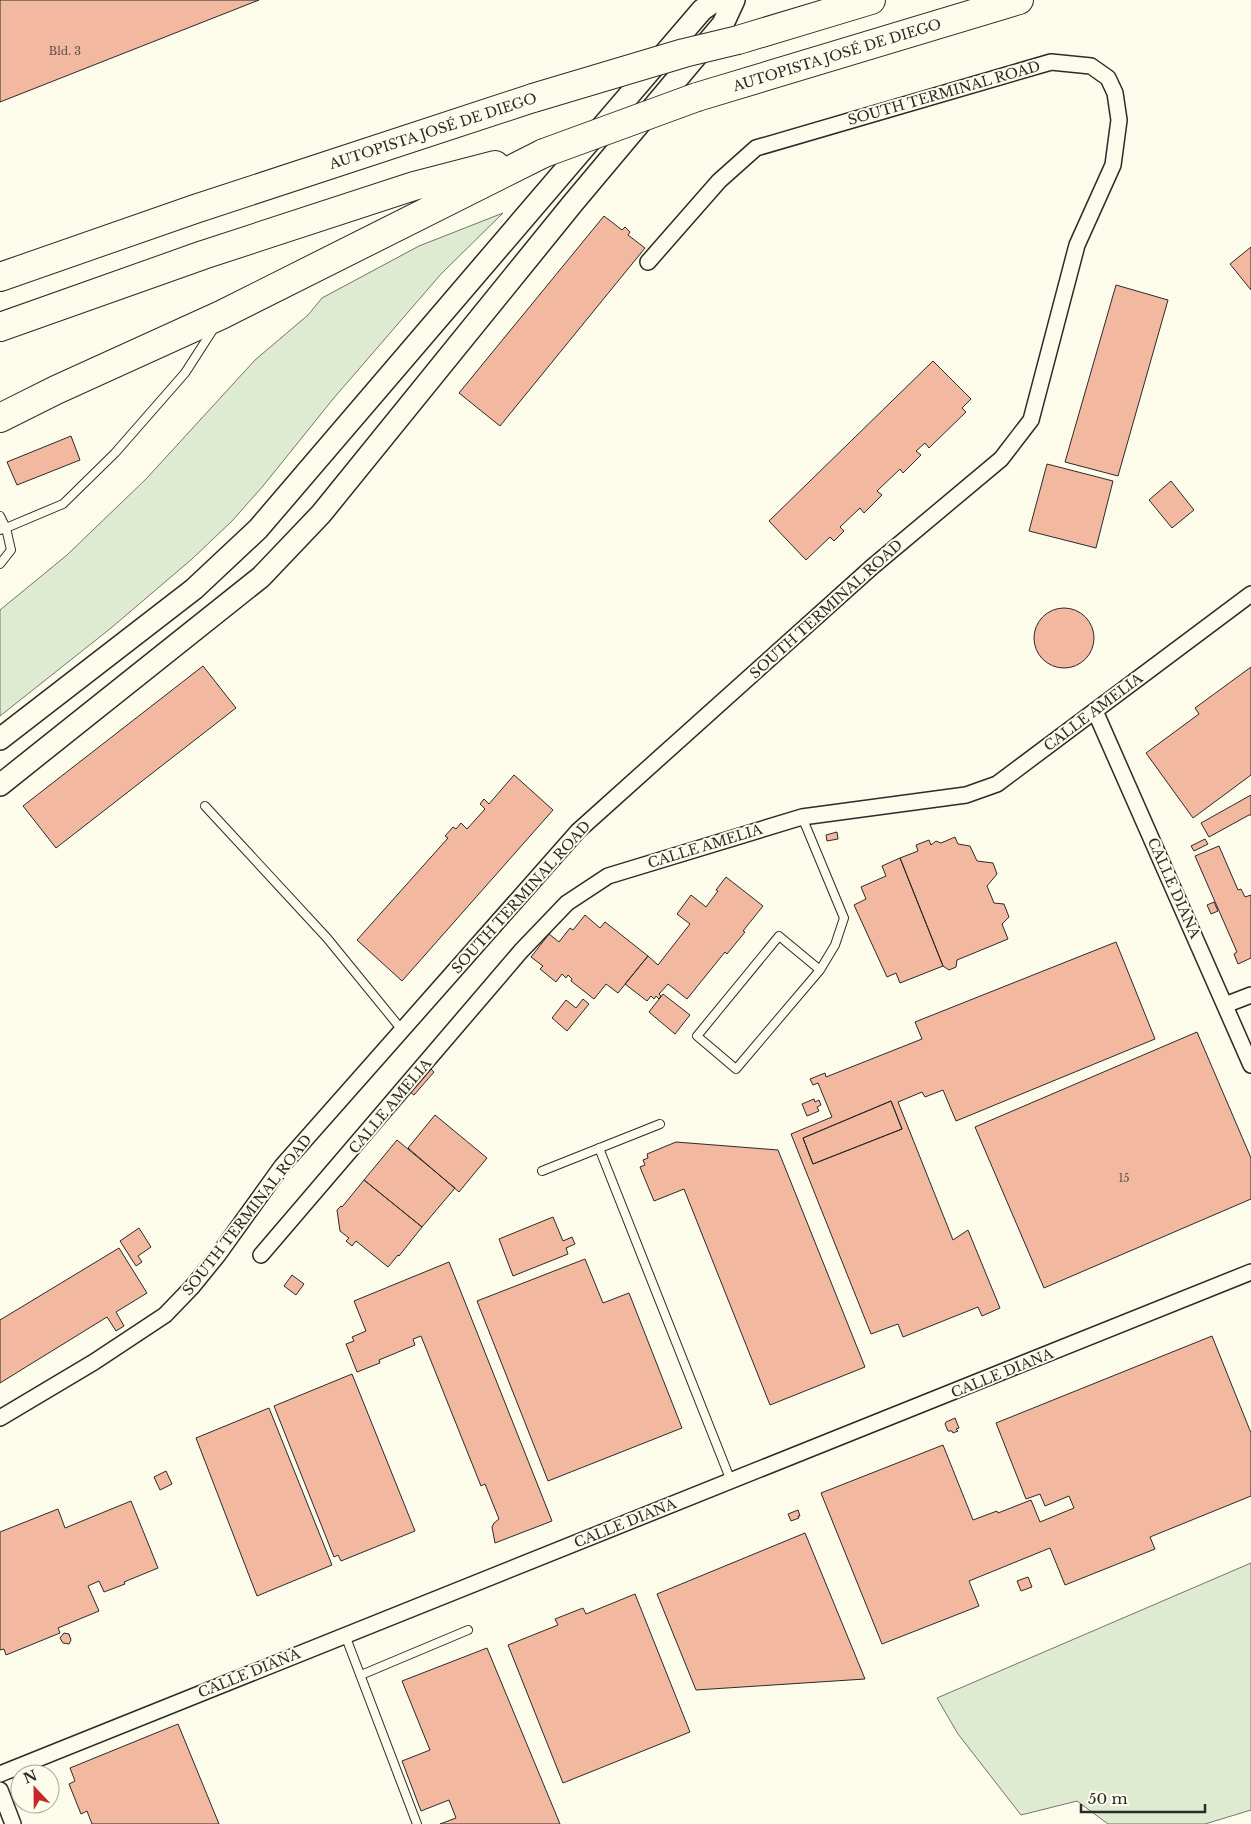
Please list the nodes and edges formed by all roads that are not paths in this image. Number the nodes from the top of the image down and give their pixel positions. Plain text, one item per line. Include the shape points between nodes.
1 (716, 0) edge
2 (734, 0) edge
3 (871, 0) edge
4 (1019, 0) edge
5 (544, 153) junction
6 (648, 262) dead end
7 (0, 277) edge
8 (221, 315) junction
9 (0, 327) edge
10 (0, 418) edge
11 (0, 516) edge
12 (3, 529) edge
13 (0, 564) edge
14 (1251, 594) edge
15 (1095, 711) junction
16 (0, 739) edge
17 (0, 785) edge
18 (205, 806) dead end
19 (802, 816) junction
20 (820, 970) junction
21 (1251, 995) edge
22 (1226, 1005) junction
23 (402, 1030) junction
24 (1251, 1065) edge
25 (660, 1124) dead end
26 (600, 1148) junction
27 (542, 1171) dead end
28 (261, 1255) dead end
29 (1251, 1272) edge
30 (0, 1418) edge
31 (731, 1481) junction
32 (468, 1630) dead end
33 (345, 1635) junction
34 (361, 1675) junction
35 (0, 1774) edge
36 (0, 1790) edge
37 (13, 1824) edge
38 (417, 1824) edge

1 - 16 street via 702,10 258,529 194,589
2 - 17 street via 723,24 321,514 286,552 197,630
3 - 7 highway, AUTOPISTA JOSÉ DE DIEGO, bridge via 533,98
4 - 5 highway, AUTOPISTA JOSÉ DE DIEGO, bridge via 697,97
5 - 8 highway, AUTOPISTA JOSÉ DE DIEGO
5 - 9 highway, AUTOPISTA JOSÉ DE DIEGO via 414,186 203,255
6 - 23 street, SOUTH TERMINAL ROAD via 719,181 756,148 1051,62 1091,66 1108,78 1115,93 1119,120 1113,165 1077,245 1031,420 1013,444 1001,459 872,567 578,830
8 - 10 highway, AUTOPISTA JOSÉ DE DIEGO
8 - 12 lane via 185,373 115,453 63,504
11 - 12 lane
12 - 13 lane via 11,550
14 - 15 street, CALLE AMELIA
15 - 19 street, CALLE AMELIA via 997,784 966,795
15 - 22 street, CALLE DIANA
18 - 23 lane via 327,938
19 - 20 lane via 844,918 835,945
19 - 28 street, CALLE AMELIA via 608,876 567,902
20 - 20 lane via 736,1069 697,1036 779,936
21 - 22 street
22 - 24 street, CALLE DIANA
23 - 30 street, SOUTH TERMINAL ROAD via 282,1166 208,1268 165,1315
25 - 26 lane
26 - 27 lane
26 - 31 lane
29 - 31 street, CALLE DIANA
31 - 33 street, CALLE DIANA
32 - 34 lane
33 - 34 lane
33 - 35 street, CALLE DIANA
34 - 38 lane
36 - 37 street

